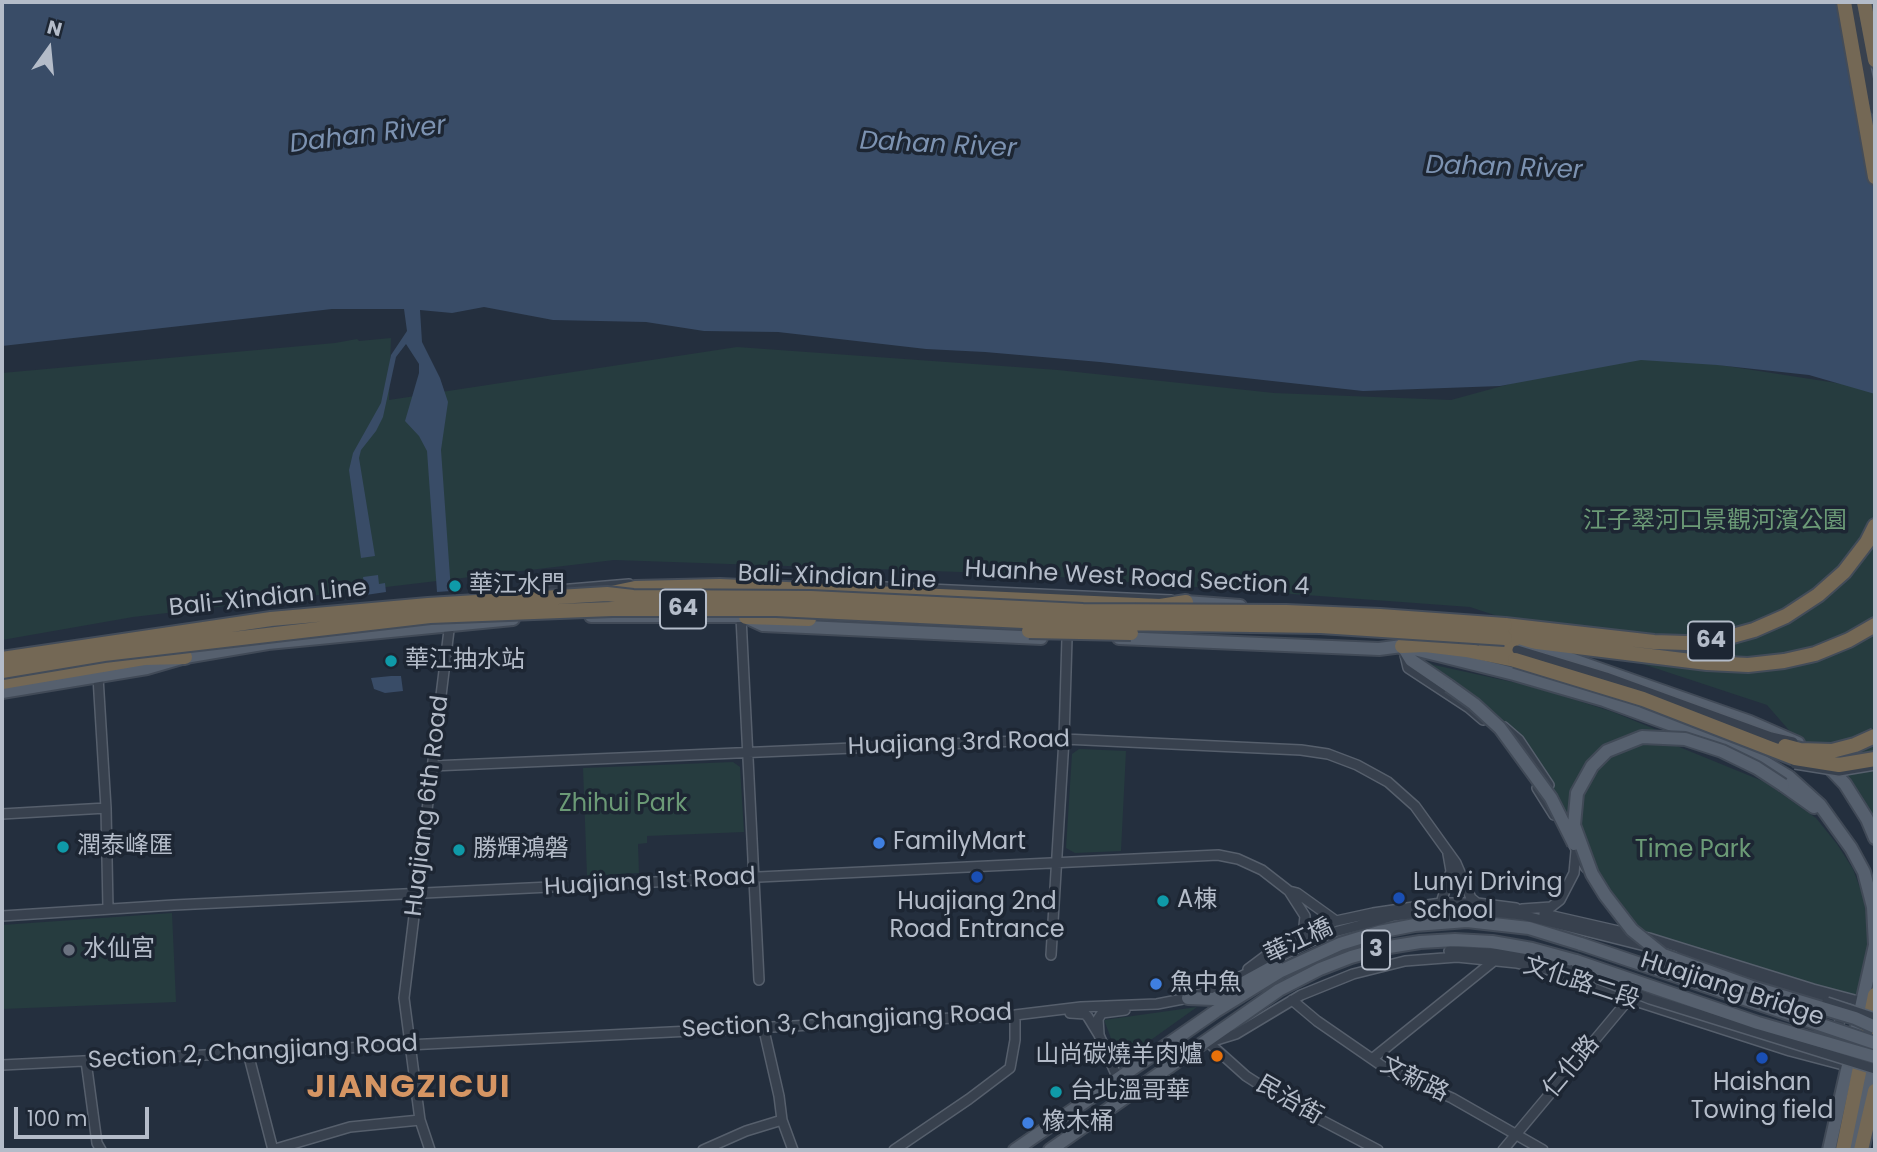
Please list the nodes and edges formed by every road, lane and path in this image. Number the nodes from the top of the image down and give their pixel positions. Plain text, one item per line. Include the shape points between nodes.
1 (1844, 2) edge
2 (1852, 2) edge
3 (1864, 2) edge
4 (1875, 60) edge
5 (1875, 110) edge
6 (1875, 177) edge
7 (1875, 526) edge
8 (607, 594) junction
9 (1186, 602) junction
10 (449, 605) junction
11 (744, 617) junction
12 (246, 618) junction
13 (450, 624) junction
14 (1875, 625) edge
15 (1367, 628) junction
16 (1402, 628) junction
17 (1100, 637) junction
18 (188, 638) junction
19 (1067, 638) junction
20 (1485, 642) junction
21 (268, 643) junction
22 (1402, 646) junction
23 (1509, 650) junction
24 (185, 657) junction
25 (2, 658) edge
26 (2, 670) edge
27 (98, 677) junction
28 (2, 682) edge
29 (2, 692) edge
30 (1875, 730) edge
31 (1875, 737) edge
32 (1064, 738) junction
33 (749, 754) junction
34 (1875, 759) edge
35 (1875, 765) edge
36 (432, 766) junction
37 (106, 808) junction
38 (2, 814) edge
39 (1833, 822) junction
40 (1875, 838) edge
41 (1447, 851) junction
42 (1576, 851) junction
43 (1055, 863) junction
44 (1592, 874) junction
45 (753, 879) junction
46 (1289, 891) junction
47 (418, 894) junction
48 (1441, 903) junction
49 (1477, 903) junction
50 (108, 909) junction
51 (1522, 909) junction
52 (2, 916) edge
53 (1336, 921) junction
54 (1438, 923) junction
55 (1303, 936) junction
56 (1649, 938) junction
57 (1581, 944) joint
58 (1051, 955) dead end
59 (1495, 960) junction
60 (1574, 965) junction
61 (1232, 979) junction
62 (759, 980) dead end
63 (1846, 997) junction
64 (1188, 998) junction
65 (1869, 998) edge
66 (1629, 999) junction
67 (1292, 1000) junction
68 (1144, 1005) junction
69 (1058, 1011) junction
70 (1015, 1015) junction
71 (1875, 1018) edge
72 (763, 1026) junction
73 (1875, 1027) edge
74 (1100, 1035) junction
75 (505, 1040) joint
76 (410, 1044) junction
77 (1203, 1044) junction
78 (1875, 1044) edge
79 (248, 1053) junction
80 (1875, 1057) edge
81 (1372, 1059) junction
82 (86, 1061) junction
83 (1829, 1062) junction
84 (2, 1065) edge
85 (1847, 1066) junction
86 (1875, 1069) edge
87 (1118, 1079) junction
88 (1875, 1091) edge
89 (1130, 1093) junction
90 (420, 1120) junction
91 (782, 1120) junction
92 (1517, 1136) junction
93 (895, 1149) edge
94 (101, 1150) edge
95 (273, 1150) edge
96 (430, 1150) edge
97 (703, 1150) edge
98 (793, 1150) edge
99 (1015, 1150) edge
100 (1050, 1150) edge
101 (1378, 1150) edge
102 (1503, 1150) edge
103 (1543, 1150) edge
104 (1829, 1150) edge
105 (1843, 1150) edge
106 (1852, 1150) edge
107 (1861, 1150) edge

1 - 6 highway
2 - 5 street
3 - 4 highway
7 - 23 highway, 64 via 1844,572 1818,595 1754,630 1686,643
8 - 9 highway via 635,588 720,586 1160,606
8 - 23 highway, Bali-Xindian Line / 64, bridge via 1380,616
8 - 25 highway, Bali-Xindian Line / 64, bridge via 271,619
9 - 10 street, Huanhe West Road Section 4 via 741,582 608,585 490,596
9 - 16 main road, Huanhe West Road Section 4 via 1375,615
10 - 12 main road, Huanhe West Road Section 4 via 369,604
10 - 13 street, Huajiang 6th Road
10 - 16 main road, Huanhe West Road Section 4 via 741,603 1287,617
11 - 13 main road, Huanhe West Road Section 4 via 557,616
11 - 15 highway, bridge via 1073,633
11 - 17 main road, Huanhe West Road Section 4 via 778,611 1016,622 1032,629 1079,631
11 - 19 main road, Huanhe West Road Section 4 via 764,625
11 - 33 street
12 - 18 main road, Huanhe West Road Section 4
12 - 25 street, Huanhe West Road Section 4
13 - 21 main road, Huanhe West Road Section 4
13 - 36 street, Huajiang 6th Road
14 - 23 highway, 64 via 1815,654 1748,665
15 - 23 highway, Bali-Xindian Line / 64, bridge
15 - 26 highway, Bali-Xindian Line / 64, bridge via 1044,622 776,609 612,609 429,616
16 - 20 main road, Huanhe West Road Section 4
16 - 22 main road
17 - 19 main road, Huanhe West Road Section 4
17 - 22 main road, Huanhe West Road Section 4 via 1379,649
18 - 21 main road, Huanhe West Road Section 4
18 - 26 main road, Huanhe West Road Section 4
19 - 32 street
20 - 23 highway
20 - 40 main road, Huanhe West Road Section 4 via 1505,640 1549,650 1790,738 1819,757 1845,784
21 - 24 main road, Huanhe West Road Section 4
22 - 23 highway
22 - 39 main road, Huanhe West Road Section 4 via 1604,700 1749,753 1805,789
22 - 42 street via 1519,740 1549,785
22 - 44 main road, bridge via 1411,660 1500,728 1551,798
23 - 30 street, bridge via 1606,677 1801,744 1832,745
23 - 31 highway, bridge via 1800,750 1832,751
23 - 34 highway, bridge via 1795,758 1839,765
23 - 35 street, bridge via 1794,764 1839,771
24 - 27 main road, Huanhe West Road Section 4
24 - 28 highway via 144,658
27 - 29 main road, Huanhe West Road Section 4
27 - 37 street
32 - 33 street, Huajiang 3rd Road
32 - 41 street, Huajiang 3rd Road via 1328,754 1388,782 1415,806
32 - 43 street
33 - 36 street, Huajiang 3rd Road
33 - 45 street
36 - 47 street, Huajiang 6th Road
37 - 38 street
37 - 50 street
39 - 44 main road, bridge via 1740,759 1685,739 1629,741 1599,758 1577,793 1574,825
39 - 65 main road, Huanhe West Road Section 4 via 1864,872 1873,907 1875,945
41 - 48 street via 1451,871
41 - 49 street, Huajiang 3rd Road
42 - 51 street via 1574,873 1560,901 1551,907
42 - 56 street via 1623,923
43 - 45 street, Huajiang 1st Road
43 - 46 street, Huajiang 1st Road via 1218,855 1262,870
43 - 58 street
44 - 73 main road, bridge via 1632,930 1663,955
45 - 47 street, Huajiang 1st Road
45 - 62 street
46 - 53 street, Huajiang 1st Road
46 - 55 street, Huajiang 1st Road via 1305,916
47 - 50 street, Huajiang 1st Road
47 - 76 street, Huajiang 6th Road via 404,998
48 - 49 street
48 - 53 street
49 - 51 street
50 - 52 street, Huajiang 1st Road
51 - 56 street
53 - 55 street
54 - 57 main road, 華江橋 / 3 via 1499,923
54 - 64 main road via 1415,918 1360,929 1306,949 1214,999
54 - 87 main road, 華江橋 / 3 via 1379,932 1311,956 1216,1011
55 - 61 street via 1276,948
56 - 63 street
57 - 78 main road, Huajiang Bridge / 3, bridge
59 - 66 street, 文化路二段 via 1546,969
59 - 67 street, 文化路二段 via 1433,958 1378,966
59 - 81 street
60 - 77 main road, 3 via 1532,948 1492,942 1383,948 1320,969 1289,985
60 - 80 main road, Huajiang Bridge / 3, bridge
60 - 86 street, bridge via 1650,999
61 - 64 street, Section 3, Changjiang Road
61 - 71 street, bridge via 1331,933 1394,916 1475,910 1588,930
63 - 65 street
63 - 83 street
64 - 68 street, Section 3, Changjiang Road
65 - 85 main road, Huanhe West Road Section 4
65 - 105 highway, bridge
66 - 83 street, 文化路二段
66 - 92 street, 仁化路
67 - 77 street, 文化路二段 via 1236,1034
67 - 81 street, 文新路
68 - 69 street, Section 3, Changjiang Road
68 - 74 street via 1102,1013
69 - 70 street, Section 3, Changjiang Road
69 - 74 street via 1085,1014
70 - 72 street, Section 3, Changjiang Road
70 - 93 street via 1010,1068
72 - 75 street, Section 3, Changjiang Road
72 - 91 street
74 - 87 street
75 - 76 street, Section 2, Changjiang Road
76 - 79 street, Section 2, Changjiang Road
76 - 90 street, Huajiang 6th Road
77 - 89 main road, 3
77 - 101 street, 民治街 via 1275,1095
78 - 106 main road
79 - 82 street, Section 2, Changjiang Road
79 - 95 street
81 - 92 street, 文新路
82 - 84 street, Section 2, Changjiang Road
82 - 94 street
83 - 85 street, 文化路二段
85 - 104 main road, Huanhe West Road Section 4
87 - 89 street
87 - 99 main road, 3
88 - 107 highway
89 - 100 main road, 3
90 - 95 street via 350,1127
90 - 96 street, Huajiang 6th Road
91 - 97 street
91 - 98 street
92 - 102 street, 仁化路
92 - 103 street, 文新路

